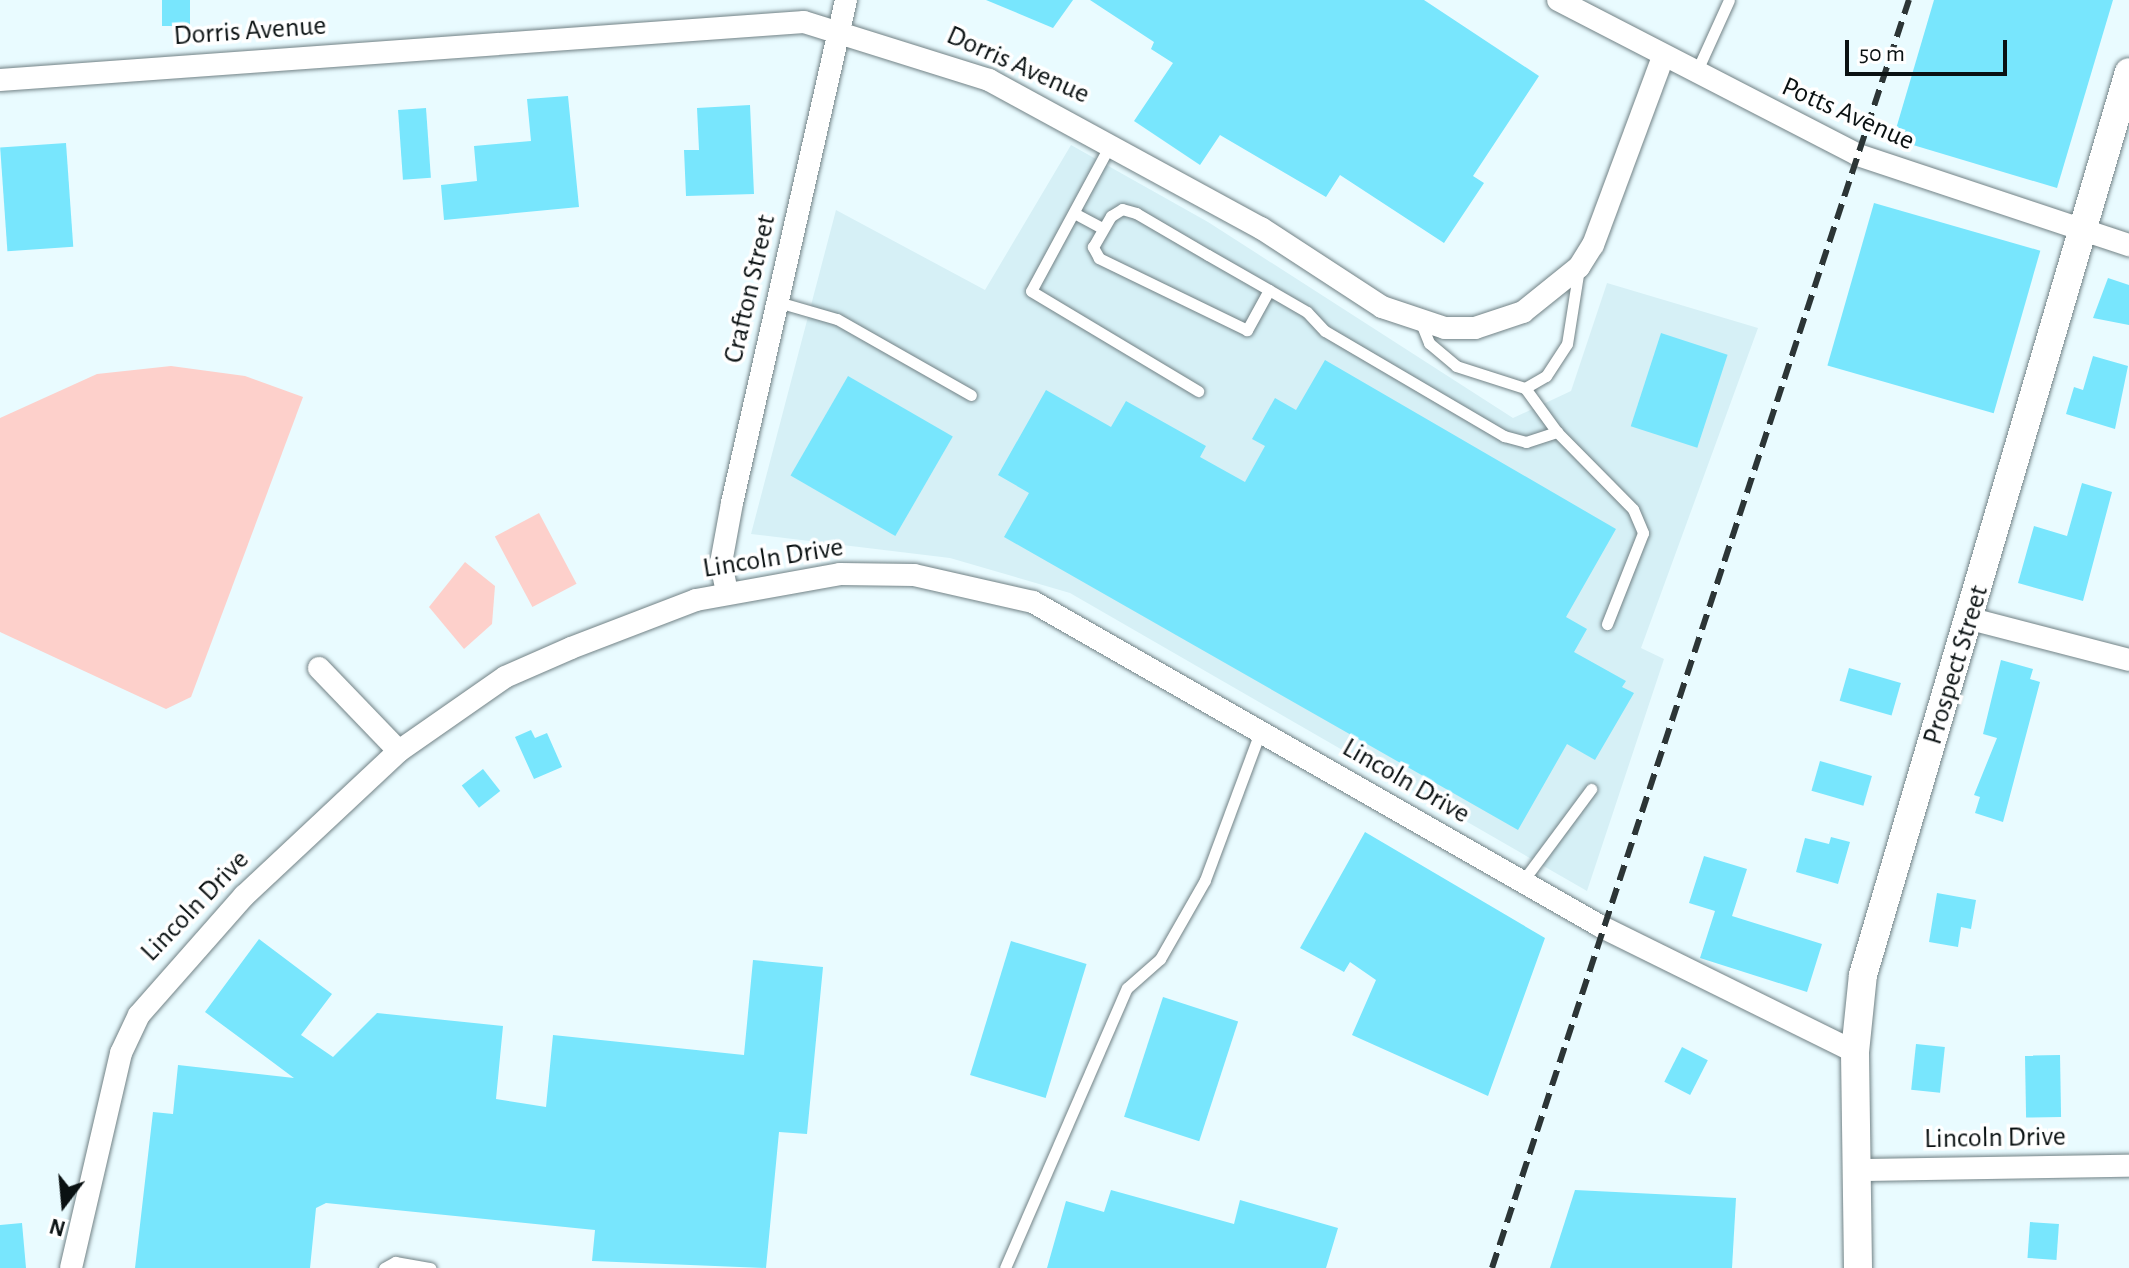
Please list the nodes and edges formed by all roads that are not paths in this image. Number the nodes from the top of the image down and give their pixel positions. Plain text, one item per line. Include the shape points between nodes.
1 (846, 0) edge
2 (1558, 0) edge
3 (1729, 0) edge
4 (840, 31) junction
5 (1662, 59) junction
6 (2129, 72) edge
7 (1694, 75) junction
8 (0, 80) edge
9 (1111, 142) junction
10 (1074, 213) junction
11 (1102, 228) junction
12 (2081, 228) junction
13 (2129, 245) edge
14 (1579, 267) junction
15 (1269, 290) junction
16 (778, 302) junction
17 (1421, 323) junction
18 (1525, 388) junction
19 (1198, 391) dead end
20 (971, 395) dead end
21 (1557, 432) junction
22 (727, 592) junction
23 (1971, 619) junction
24 (1607, 624) dead end
25 (2129, 660) edge
26 (319, 668) dead end
27 (1260, 732) junction
28 (399, 751) junction
29 (1591, 789) dead end
30 (1522, 882) junction
31 (1855, 1052) junction
32 (2129, 1166) edge
33 (1861, 1170) junction
34 (71, 1268) edge
35 (384, 1268) edge
36 (430, 1268) edge
37 (1005, 1268) edge
38 (1858, 1268) edge

1 - 4 street, Crafton Street
2 - 5 street, Potts Avenue
3 - 7 lane
4 - 8 street, Dorris Avenue via 804,22 751,24
4 - 9 street, Dorris Avenue via 989,80
4 - 16 street, Crafton Street
5 - 7 street, Potts Avenue
5 - 14 street, Dorris Avenue via 1593,245
6 - 12 street, Prospect Street
7 - 12 street, Potts Avenue via 1858,155
9 - 10 lane
9 - 17 street, Dorris Avenue via 1382,307
10 - 11 lane
10 - 19 lane via 1031,291
11 - 15 lane via 1122,209 1136,213
11 - 15 lane via 1093,247 1099,258 1247,330
12 - 13 street, Potts Avenue
12 - 23 street, Prospect Street
14 - 17 street, Dorris Avenue via 1553,293 1502,321 1460,328
14 - 18 lane via 1567,344 1546,376
15 - 21 lane via 1307,312 1325,331 1504,436 1526,442
16 - 20 lane via 837,319
16 - 22 street, Crafton Street via 721,563
17 - 18 lane via 1429,343 1456,366
18 - 21 lane
21 - 24 lane via 1633,509 1643,533
22 - 27 street, Lincoln Drive via 840,574 914,575 993,591 1033,602
22 - 28 street, Lincoln Drive via 505,677
23 - 25 street
23 - 31 street, Prospect Street via 1863,975
26 - 28 street
27 - 30 street, Lincoln Drive
27 - 37 lane via 1205,880 1160,959 1127,988
28 - 34 street, Lincoln Drive via 244,896 139,1015 121,1053
29 - 30 lane
30 - 31 street, Lincoln Drive
31 - 33 street, Prospect Street
32 - 33 street, Lincoln Drive
33 - 38 street, Prospect Street
35 - 36 lane via 395,1262

